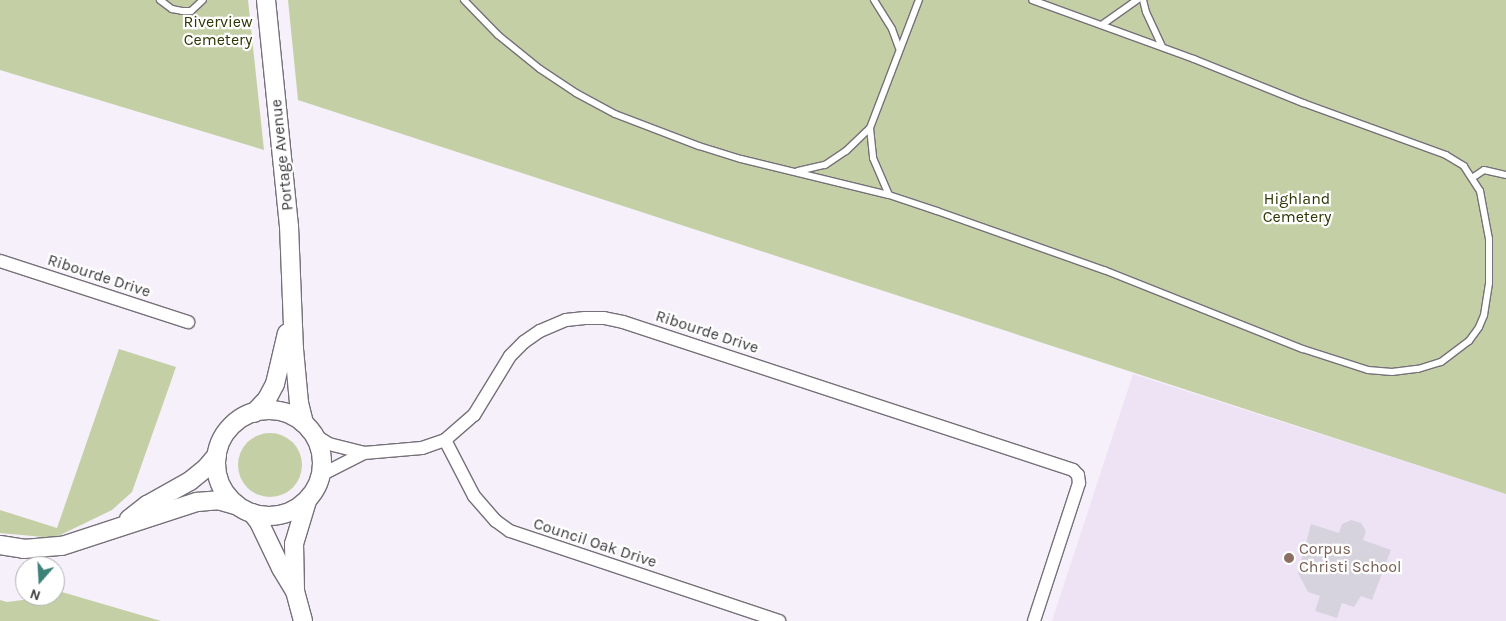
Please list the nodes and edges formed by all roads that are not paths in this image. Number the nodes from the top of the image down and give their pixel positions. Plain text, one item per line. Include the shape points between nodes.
1 (160, 0) edge
2 (203, 0) edge
3 (266, 0) edge
4 (464, 0) edge
5 (874, 0) edge
6 (919, 0) edge
7 (1032, 0) edge
8 (1137, 0) edge
9 (1143, 0) edge
10 (1103, 24) junction
11 (1162, 47) junction
12 (899, 48) junction
13 (870, 128) junction
14 (796, 172) junction
15 (1506, 175) edge
16 (1472, 178) junction
17 (889, 195) junction
18 (0, 261) edge
19 (291, 310) junction
20 (188, 322) dead end
21 (254, 412) junction
22 (309, 428) junction
23 (444, 440) junction
24 (364, 453) junction
25 (217, 455) junction
26 (321, 475) junction
27 (306, 501) junction
28 (244, 509) junction
29 (123, 524) junction
30 (0, 545) edge
31 (295, 591) junction
32 (303, 621) edge
33 (779, 621) edge
34 (1034, 621) edge

1 - 2 lane via 172,9 191,11
3 - 19 main road, Portage Avenue via 289,226
4 - 14 lane via 498,35 540,69 615,114 708,149
5 - 12 lane via 892,29
6 - 12 lane
7 - 10 lane
8 - 10 lane
9 - 11 lane
10 - 11 lane
11 - 16 lane via 1446,155 1464,166
12 - 13 lane via 896,64
13 - 14 lane via 846,151 825,165
13 - 17 lane via 873,158
14 - 17 lane
15 - 16 lane via 1484,170
16 - 17 lane via 1480,191 1489,239 1489,283 1484,315 1479,327 1458,352 1441,362 1418,369 1392,372 1368,370 1303,350 1065,255
18 - 20 street, Ribourde Drive
19 - 21 main road, Portage Avenue via 276,384
19 - 22 main road, Portage Avenue via 300,403
21 - 22 main road via 272,410 289,414
21 - 25 main road via 229,428
22 - 24 street, Ribourde Drive via 329,444
22 - 26 main road via 319,450
23 - 24 street, Ribourde Drive via 422,448
23 - 33 street, Council Oak Drive via 484,510 510,531
23 - 34 street, Ribourde Drive via 474,415 510,356 540,331 566,320 604,318 623,322 1073,470 1079,483
24 - 26 street, Ribourde Drive
25 - 28 main road via 216,469 220,482 227,495
25 - 29 main road via 190,481 147,505
26 - 27 main road
27 - 28 main road via 281,515 266,516
27 - 31 main road via 294,544
28 - 29 main road via 218,500 197,502
28 - 31 main road via 259,522
29 - 30 main road via 62,546 24,549
31 - 32 main road

